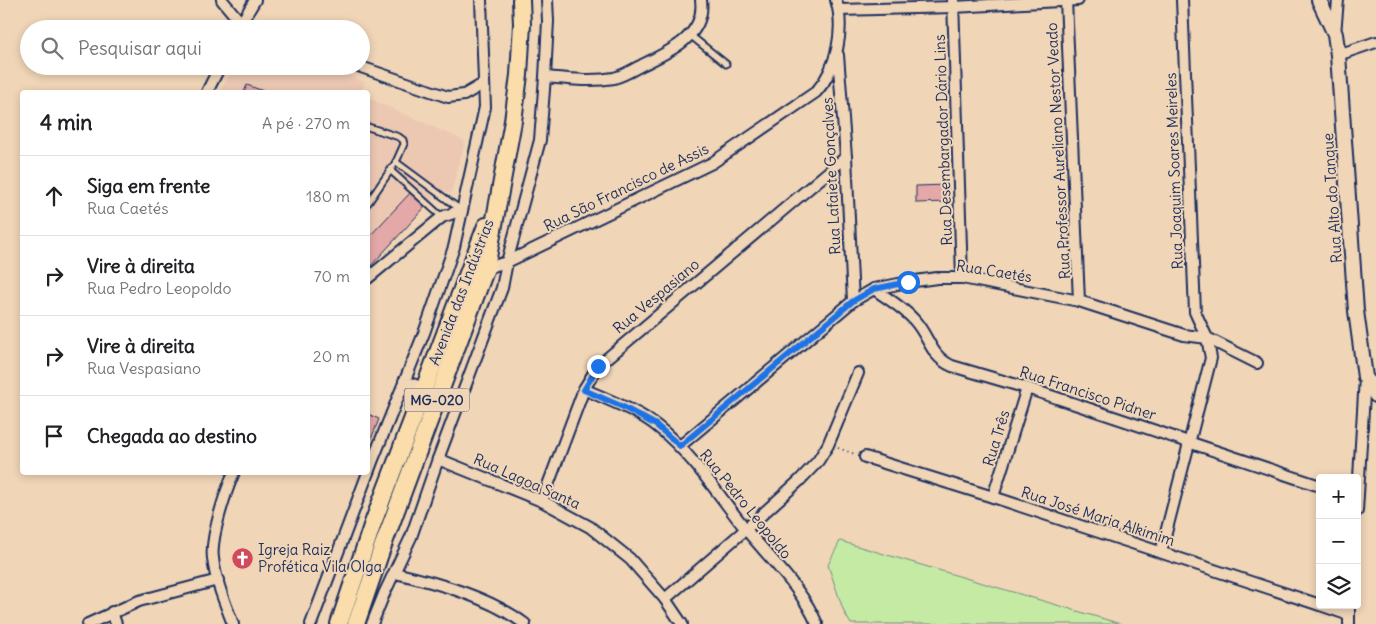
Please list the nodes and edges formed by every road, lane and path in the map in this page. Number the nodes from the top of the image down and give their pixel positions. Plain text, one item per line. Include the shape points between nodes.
1 (222, 0) edge
2 (255, 0) edge
3 (480, 0) edge
4 (521, 0) edge
5 (548, 0) edge
6 (701, 0) edge
7 (1066, 0) edge
8 (1078, 0) edge
9 (1182, 0) edge
10 (1318, 0) edge
11 (1338, 0) edge
12 (954, 3) edge
13 (837, 5) edge
14 (236, 20) edge
15 (243, 20) edge
16 (1335, 34) junction
17 (690, 35) junction
18 (1376, 42) edge
19 (838, 49) junction
20 (1338, 55) junction
21 (726, 64) dead end
22 (370, 70) edge
23 (216, 75) edge
24 (545, 77) junction
25 (483, 84) junction
26 (208, 90) edge
27 (370, 128) edge
28 (846, 157) junction
29 (396, 162) junction
30 (390, 170) junction
31 (502, 187) junction
32 (370, 200) edge
33 (462, 210) junction
34 (442, 217) junction
35 (457, 229) junction
36 (507, 262) junction
37 (486, 268) junction
38 (370, 276) edge
39 (962, 278) junction
40 (874, 289) junction
41 (1080, 300) junction
42 (853, 301) junction
43 (424, 333) junction
44 (1207, 338) junction
45 (443, 340) junction
46 (1257, 364) dead end
47 (858, 373) dead end
48 (1365, 377) junction
49 (404, 381) junction
50 (424, 388) junction
51 (1027, 388) junction
52 (584, 390) junction
53 (1376, 395) edge
54 (1188, 442) junction
55 (828, 445) junction
56 (680, 446) junction
57 (866, 458) joint
58 (438, 459) junction
59 (370, 461) edge
60 (1359, 474) edge
61 (233, 475) edge
62 (365, 475) edge
63 (1316, 485) edge
64 (993, 497) junction
65 (542, 501) junction
66 (746, 529) junction
67 (1161, 552) junction
68 (394, 572) junction
69 (218, 580) junction
70 (352, 588) junction
71 (665, 599) junction
72 (1316, 604) edge
73 (1332, 609) edge
74 (112, 612) junction
75 (1349, 615) edge
76 (358, 617) edge
77 (374, 621) edge
78 (88, 624) edge
79 (116, 624) edge
80 (233, 624) edge
81 (311, 624) edge
82 (339, 624) edge
83 (525, 624) edge
84 (682, 624) edge
85 (817, 624) edge

1 - 14 street
2 - 15 street
3 - 25 street
4 - 31 highway, Avenida das Indústrias / MG-020 via 519,75
5 - 24 street
6 - 17 street via 698,24
7 - 8 street
7 - 12 street
7 - 41 street, Rua Professor Aureliano Nestor Veado
9 - 44 street, Rua Joaquim Soares Meireles via 1195,312
10 - 16 main road, Rua Alto do Tanque
11 - 16 street
12 - 13 street
12 - 39 street, Rua Desembargador Dário Lins
13 - 19 street, Rua São Francisco de Assis
16 - 20 main road, Rua Alto do Tanque
17 - 21 lane
17 - 24 street via 662,56 616,78
18 - 20 street
19 - 28 street, Rua Lafaiete Gonçalves
19 - 36 street, Rua São Francisco de Assis via 825,82 816,92 712,164
20 - 48 main road, Rua Alto do Tanque via 1356,311
22 - 25 street via 448,97 464,95
23 - 26 street
24 - 36 street via 540,140
25 - 33 street via 484,107
27 - 29 lane via 402,139 404,144
28 - 42 street, Rua Lafaiete Gonçalves
28 - 52 street, Rua Vespasiano via 621,345 598,366
29 - 30 lane
29 - 33 lane
30 - 32 lane
30 - 34 lane
31 - 37 highway, Avenida das Indústrias / MG-020
31 - 45 highway, Avenida das Indústrias / MG-020
33 - 34 street
33 - 35 street
34 - 35 street
34 - 38 street
35 - 43 street via 454,247
36 - 37 street, Rua São Francisco de Assis
36 - 58 street via 502,288
37 - 76 highway, Avenida das Indústrias / MG-020
39 - 40 street, Rua Caetés via 917,280
39 - 41 street, Rua Caetés
40 - 42 street, Rua Caetés
40 - 51 street, Rua Francisco Pidner via 915,320 942,361
41 - 44 street, Rua Caetés via 1184,335
42 - 56 street, Rua Caetés
43 - 45 street
43 - 49 street
44 - 46 street, Rua Caetés
44 - 54 street, Rua Joaquim Soares Meireles via 1211,358
45 - 50 highway, Avenida das Indústrias / MG-020
47 - 55 street
48 - 53 main road, Rua Alto do Tanque
48 - 60 street
49 - 50 street
49 - 59 street
50 - 70 highway, Avenida das Indústrias / MG-020
51 - 54 street, Rua Francisco Pidner
51 - 64 street, Rua Três
52 - 56 street, Rua Pedro Leopoldo via 656,425
52 - 65 street, Rua Vespasiano
54 - 63 street, Rua Francisco Pidner
54 - 67 street, Rua Joaquim Soares Meireles
55 - 57 path
55 - 66 street via 799,481
56 - 66 street, Rua Pedro Leopoldo
57 - 64 street, Rua José Maria Alkimim
58 - 65 street, Rua Lagoa Santa
58 - 68 street via 411,537
61 - 69 street via 216,527 212,556
62 - 81 street
64 - 67 street, Rua José Maria Alkimim
65 - 71 street, Rua Lagoa Santa via 590,527 630,559
66 - 71 street
66 - 85 street, Rua Pedro Leopoldo via 793,584
67 - 72 street, Rua José Maria Alkimim
68 - 77 street
68 - 83 street via 434,582 482,600
69 - 74 street
69 - 80 street
70 - 76 street
70 - 82 highway, Avenida das Indústrias / MG-020
71 - 84 street, Rua Lagoa Santa
73 - 75 street, Rua José Maria Alkimim
74 - 78 street
74 - 79 street
76 - 77 street

